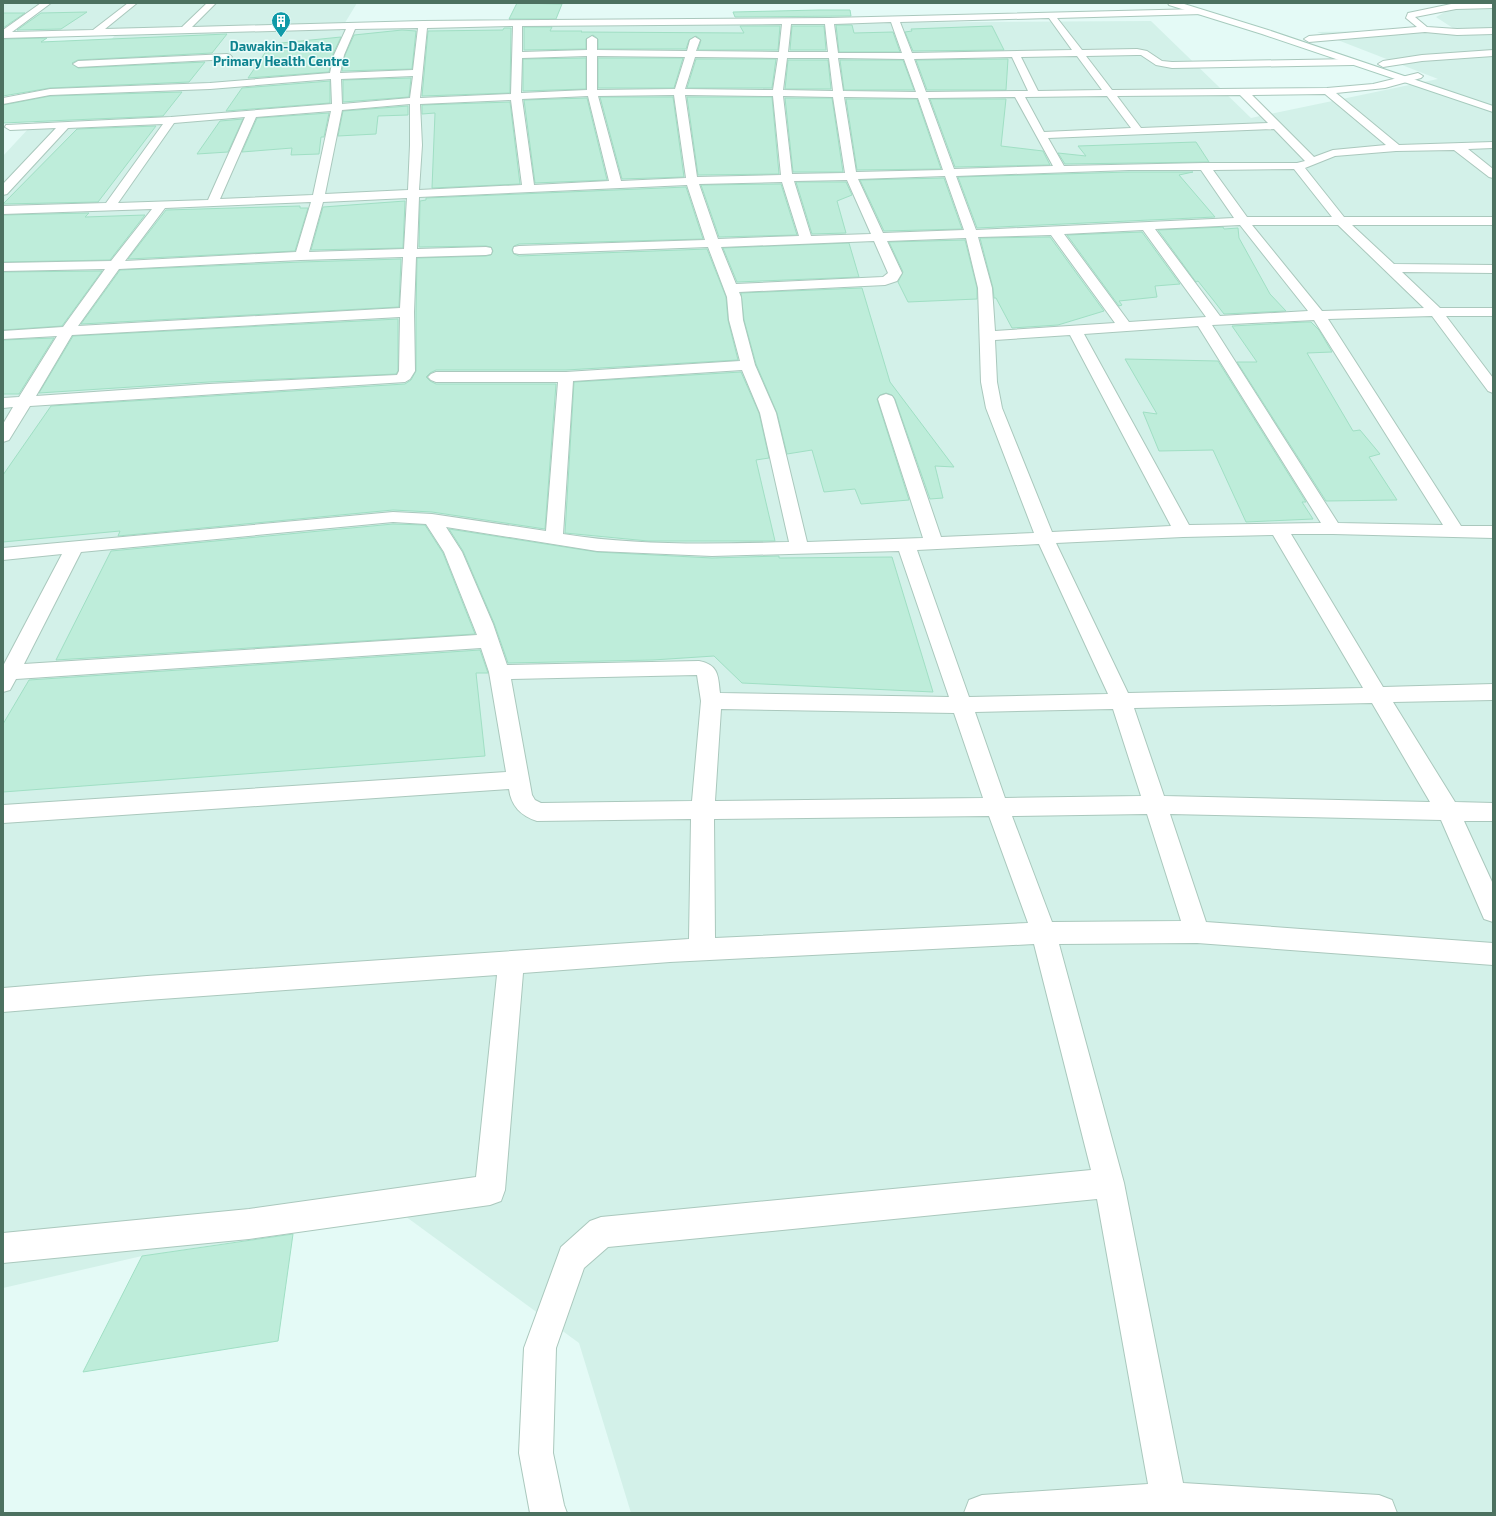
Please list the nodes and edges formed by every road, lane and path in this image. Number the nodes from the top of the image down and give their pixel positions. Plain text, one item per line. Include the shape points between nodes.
1 (47, 3) edge
2 (133, 3) edge
3 (212, 3) edge
4 (1172, 3) edge
5 (1493, 5) edge
6 (1199, 8) edge
7 (726, 9) dead end
8 (1052, 17) junction
9 (895, 20) junction
10 (787, 21) junction
11 (829, 21) junction
12 (592, 22) junction
13 (701, 22) junction
14 (728, 22) junction
15 (518, 23) junction
16 (423, 24) junction
17 (352, 26) junction
18 (246, 28) junction
19 (1278, 29) junction
20 (1425, 29) junction
21 (184, 30) junction
22 (1445, 31) junction
23 (1493, 31) edge
24 (96, 32) junction
25 (1265, 32) junction
26 (3, 34) edge
27 (239, 39) dead end
28 (1308, 39) junction
29 (592, 53) junction
30 (1080, 53) junction
31 (1480, 53) junction
32 (1493, 53) edge
33 (691, 54) junction
34 (1015, 54) junction
35 (517, 55) junction
36 (782, 55) junction
37 (832, 55) junction
38 (908, 56) junction
39 (1493, 60) edge
40 (1353, 62) junction
41 (78, 64) dead end
42 (1383, 64) junction
43 (417, 72) junction
44 (334, 76) junction
45 (1418, 76) junction
46 (1407, 80) junction
47 (210, 86) junction
48 (1327, 91) junction
49 (679, 92) junction
50 (1244, 92) junction
51 (592, 93) junction
52 (778, 94) junction
53 (838, 94) junction
54 (1018, 94) junction
55 (1034, 94) junction
56 (1111, 94) junction
57 (923, 95) junction
58 (516, 96) junction
59 (3, 101) edge
60 (415, 101) junction
61 (1493, 101) edge
62 (337, 108) junction
63 (1493, 109) edge
64 (252, 114) junction
65 (188, 118) junction
66 (171, 120) junction
67 (65, 125) junction
68 (1277, 126) junction
69 (10, 127) dead end
70 (1138, 131) junction
71 (1041, 135) junction
72 (1493, 145) edge
73 (1458, 147) junction
74 (1396, 148) junction
75 (1313, 162) junction
76 (1204, 166) junction
77 (1297, 166) junction
78 (1060, 169) junction
79 (949, 172) junction
80 (1493, 175) edge
81 (851, 176) junction
82 (787, 178) junction
83 (692, 181) junction
84 (616, 184) junction
85 (528, 187) junction
86 (3, 192) edge
87 (412, 193) junction
88 (318, 198) junction
89 (212, 203) junction
90 (160, 205) junction
91 (109, 207) junction
92 (3, 210) edge
93 (1243, 221) junction
94 (1493, 221) edge
95 (1340, 222) junction
96 (1146, 226) junction
97 (1055, 231) junction
98 (971, 233) junction
99 (878, 237) junction
100 (806, 240) junction
101 (713, 243) junction
102 (519, 250) dead end
103 (486, 251) dead end
104 (411, 253) junction
105 (301, 256) junction
106 (115, 265) junction
107 (3, 267) edge
108 (1389, 268) junction
109 (1493, 269) edge
110 (730, 288) junction
111 (407, 312) junction
112 (1435, 312) junction
113 (1493, 312) edge
114 (1318, 315) junction
115 (1210, 321) junction
116 (1125, 327) junction
117 (1075, 330) junction
118 (67, 332) junction
119 (3, 335) edge
120 (988, 336) junction
121 (748, 365) junction
122 (436, 377) dead end
123 (566, 377) junction
124 (1493, 388) edge
125 (886, 399) dead end
126 (25, 402) junction
127 (3, 403) edge
128 (3, 437) edge
129 (432, 519) junction
130 (1333, 528) junction
131 (1279, 529) junction
132 (1183, 531) junction
133 (1456, 531) junction
134 (1493, 532) edge
135 (1045, 538) junction
136 (554, 539) junction
137 (934, 543) junction
138 (906, 545) junction
139 (75, 547) junction
140 (799, 547) junction
141 (3, 554) edge
142 (488, 641) junction
143 (499, 672) junction
144 (7, 679) edge
145 (1493, 692) edge
146 (1377, 694) junction
147 (1121, 700) junction
148 (711, 701) junction
149 (962, 705) junction
150 (519, 780) junction
151 (1156, 805) junction
152 (997, 806) junction
153 (703, 810) junction
154 (1448, 811) junction
155 (1493, 812) edge
156 (3, 814) edge
157 (1493, 911) edge
158 (1198, 932) junction
159 (1044, 933) junction
160 (702, 950) junction
161 (1493, 954) edge
162 (511, 962) junction
163 (3, 1000) edge
164 (1109, 1183) junction
165 (3, 1248) edge
166 (1170, 1506) edge
167 (549, 1513) edge
168 (982, 1513) edge
169 (1379, 1513) edge

1 - 26 street
2 - 24 street
3 - 21 street
4 - 6 street
5 - 20 street via 1456,6 1411,15 1410,18
6 - 8 street
6 - 19 street
6 - 25 street
7 - 14 street
8 - 9 street
8 - 30 street
9 - 11 street
9 - 38 street
10 - 11 street
10 - 14 street
10 - 36 street
11 - 37 street
12 - 13 street
12 - 15 street
12 - 29 street
13 - 14 street
13 - 33 street
15 - 16 street
15 - 35 street
16 - 17 street
16 - 43 street
17 - 18 street
17 - 44 street via 339,55
18 - 21 street
18 - 27 street
19 - 25 street
19 - 28 street
20 - 22 street
20 - 28 street
21 - 24 street
22 - 23 street
22 - 31 street
24 - 26 street
25 - 40 street
28 - 42 street
29 - 33 street
29 - 35 street
29 - 51 street
30 - 34 street
30 - 40 street via 1140,52 1159,63 1172,65
30 - 56 street
31 - 32 street
31 - 39 street
31 - 42 street
33 - 36 street
33 - 49 street
34 - 38 street
34 - 55 street
35 - 58 street
36 - 37 street
36 - 52 street
37 - 38 street
37 - 53 street
38 - 57 street
40 - 46 street
41 - 47 street via 229,54
42 - 45 street
43 - 44 street
43 - 60 street
44 - 47 street
44 - 62 street
45 - 46 street
45 - 61 street
46 - 48 street
46 - 63 street
47 - 59 street via 50,92
47 - 65 street
48 - 50 street
48 - 74 street
49 - 51 street
49 - 52 street
49 - 83 street
50 - 56 street
50 - 68 street
51 - 58 street
51 - 84 street
52 - 53 street
52 - 82 street
53 - 57 street
53 - 81 street
54 - 55 street
54 - 57 street
54 - 71 street
55 - 56 street
56 - 70 street
57 - 79 street
58 - 60 street
58 - 85 street
60 - 62 street
60 - 87 street via 416,146
62 - 64 street
62 - 88 street
64 - 65 street
64 - 89 street
65 - 66 street
66 - 67 street
66 - 91 street
67 - 69 street
67 - 86 street
68 - 70 street
68 - 75 street
70 - 71 street
71 - 78 street
72 - 73 street
73 - 74 street
73 - 80 street
74 - 75 street via 1333,153
75 - 77 street
76 - 77 street
76 - 78 street
76 - 93 street
77 - 95 street
78 - 79 street
79 - 81 street
79 - 98 street
81 - 82 street
81 - 99 street
82 - 83 street
82 - 100 street
83 - 84 street
83 - 101 street
84 - 85 street
85 - 87 street
87 - 88 street
87 - 104 street
88 - 89 street
88 - 105 street
89 - 90 street
90 - 91 street
90 - 106 street
91 - 92 street
93 - 95 street
93 - 96 street
93 - 114 street
94 - 95 street
95 - 108 street
96 - 97 street
96 - 115 street
97 - 98 street
97 - 116 street
98 - 99 street
98 - 120 street via 985,288
99 - 100 street
99 - 110 street via 895,273 892,278 885,281
100 - 101 street
101 - 102 street
101 - 110 street
103 - 104 street
104 - 105 street
104 - 111 street
105 - 106 street
106 - 107 street
106 - 118 street
108 - 109 street
108 - 112 street
110 - 121 street
111 - 118 street
111 - 126 street via 408,371 400,379
112 - 113 street
112 - 114 street
112 - 124 street
114 - 115 street
114 - 133 street
115 - 116 street
115 - 130 street
116 - 117 street
117 - 120 street
117 - 132 street
118 - 119 street
118 - 126 street
120 - 135 street via 989,382 994,408
121 - 123 street
121 - 140 street via 768,414
122 - 123 street
123 - 136 street
125 - 137 street
126 - 127 street
126 - 128 street
129 - 136 street
129 - 139 street via 393,517
129 - 142 street via 452,552
130 - 131 street
130 - 133 street
131 - 132 street
131 - 146 street
132 - 135 street
133 - 134 street
135 - 137 street
135 - 147 street
136 - 140 street via 597,545 712,550
137 - 138 street
138 - 140 street
138 - 149 street
139 - 141 street
139 - 144 street
142 - 143 street
142 - 144 street
143 - 148 street via 699,668 707,673
143 - 150 street
145 - 146 street
146 - 147 street
146 - 154 street
147 - 149 street
147 - 151 street
148 - 149 street
148 - 153 street
149 - 152 street
150 - 153 street via 521,796 527,806 537,812
150 - 156 street
151 - 152 street
151 - 154 street
151 - 158 street
152 - 153 street
152 - 159 street
153 - 160 street
154 - 155 street
154 - 157 street
158 - 159 street
158 - 161 street
159 - 160 street
159 - 164 street
160 - 162 street
162 - 163 street
162 - 165 street via 490,1190 249,1224
164 - 166 street
164 - 167 street via 601,1232 572,1258 540,1348 536,1453
166 - 168 street
166 - 169 street

